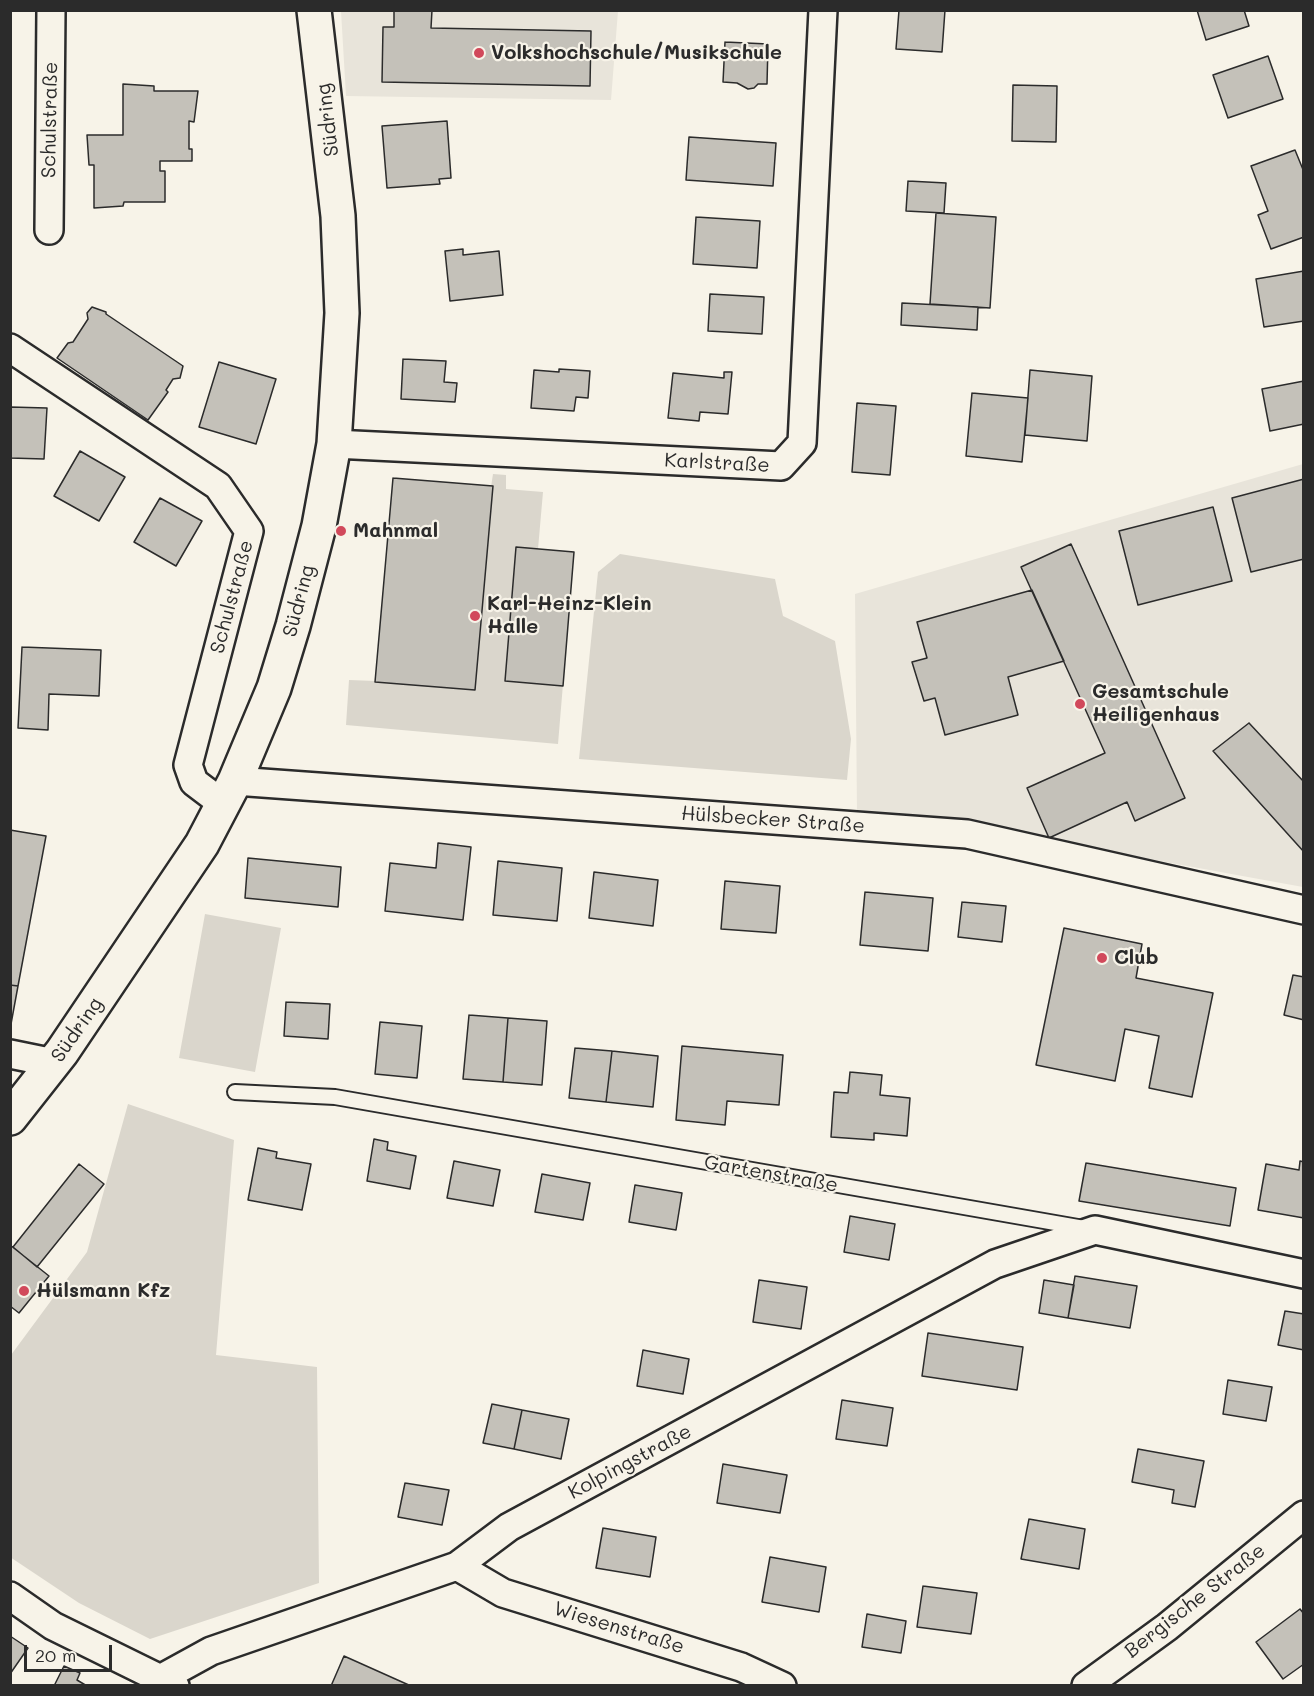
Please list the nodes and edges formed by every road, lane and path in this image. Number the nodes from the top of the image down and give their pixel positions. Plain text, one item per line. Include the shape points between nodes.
1 (51, 10) edge
2 (314, 10) edge
3 (823, 10) edge
4 (49, 230) dead end
5 (10, 348) edge
6 (334, 444) junction
7 (229, 793) junction
8 (1304, 910) edge
9 (10, 1054) edge
10 (54, 1063) junction
11 (235, 1092) dead end
12 (10, 1118) edge
13 (1095, 1230) junction
14 (1304, 1274) edge
15 (1304, 1515) edge
16 (458, 1566) junction
17 (10, 1596) edge
18 (165, 1683) edge
19 (782, 1686) edge
20 (1086, 1686) edge

1 - 4 street, Schulstraße
2 - 6 street, Südring via 338,216 342,313
3 - 6 street, Karlstraße via 802,443 781,466
5 - 7 street, Schulstraße via 218,486 249,531 188,765 194,782
6 - 7 street, Südring via 319,526 293,626 274,688
7 - 8 street, Hülsbecker Straße via 967,834
7 - 10 street, Südring via 202,844
9 - 10 street
10 - 12 street, Südring
11 - 13 lane, Gartenstraße via 335,1097
13 - 14 street, Gartenstraße
13 - 16 street, Kolpingstraße via 995,1264 510,1527
15 - 20 street, Bergische Straße via 1167,1627
16 - 18 street, Kolpingstraße via 211,1651
16 - 19 street, Wiesenstraße via 503,1593 741,1667
17 - 18 street via 53,1626

